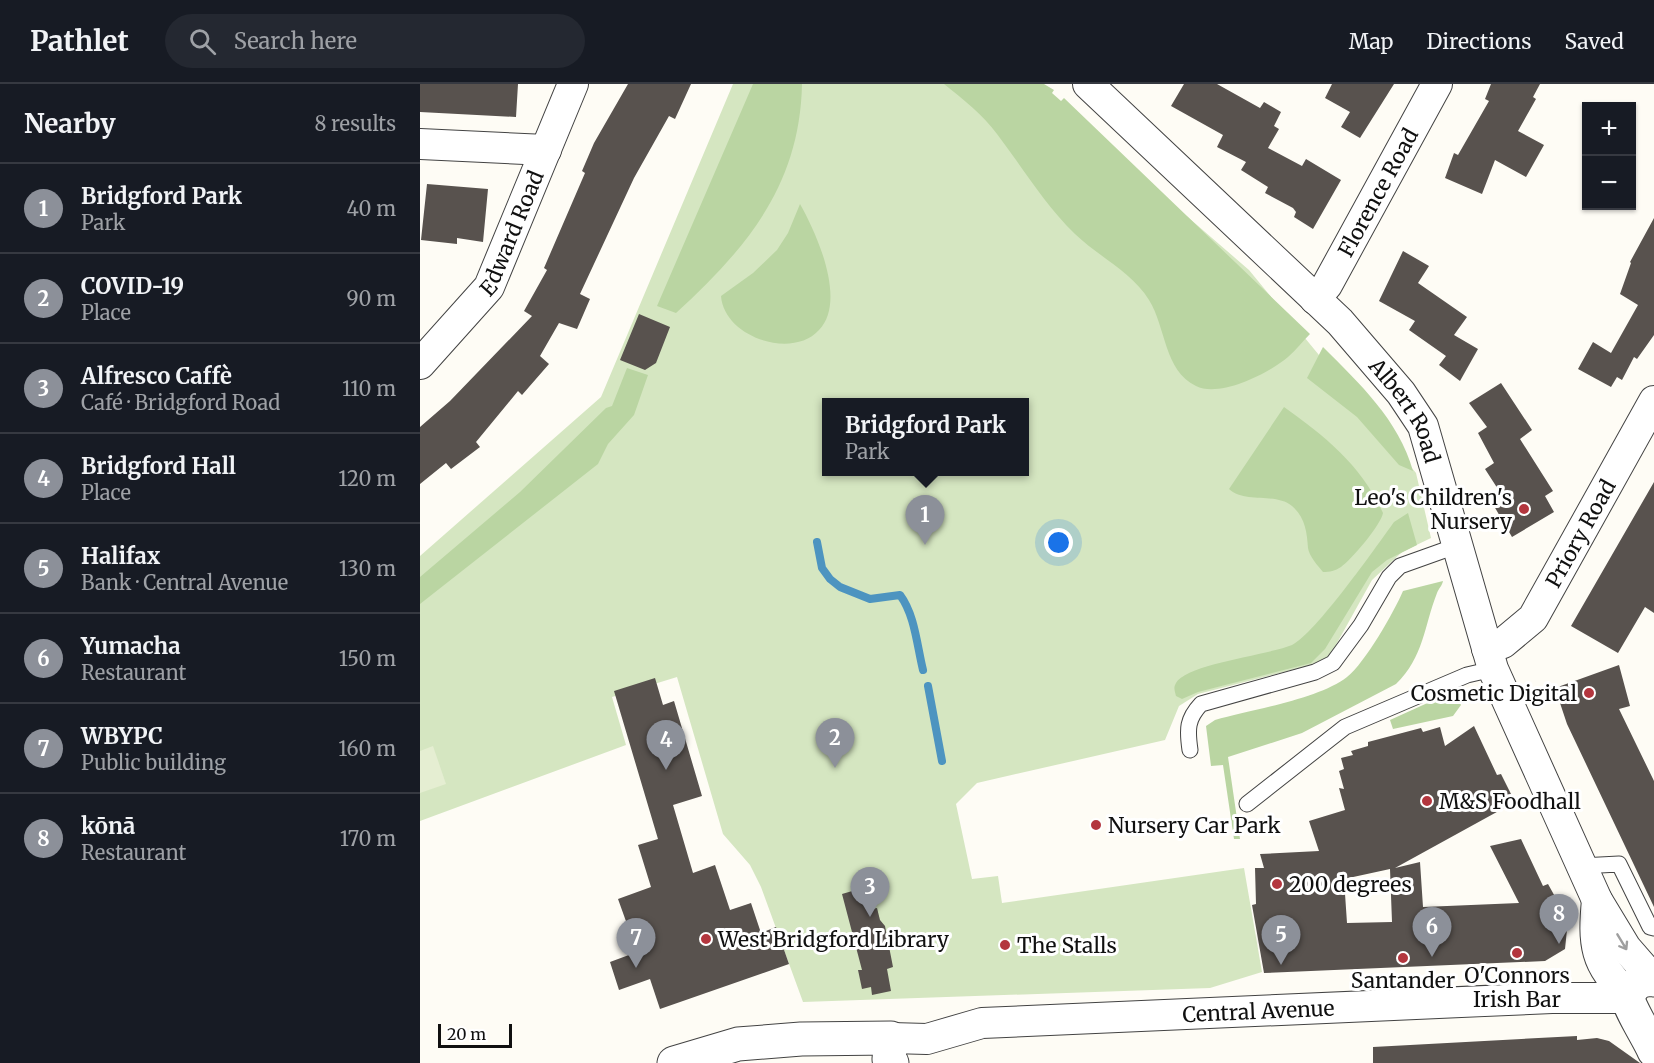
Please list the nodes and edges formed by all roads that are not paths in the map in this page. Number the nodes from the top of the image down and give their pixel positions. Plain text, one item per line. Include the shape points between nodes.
1 (573, 84) edge
2 (1088, 84) edge
3 (1437, 84) edge
4 (420, 144) edge
5 (546, 150) junction
6 (1315, 299) junction
7 (420, 364) edge
8 (1654, 401) edge
9 (1456, 546) junction
10 (1490, 659) junction
11 (1190, 750) dead end
12 (1247, 804) dead end
13 (1581, 866) junction
14 (1654, 928) edge
15 (1641, 1002) edge
16 (891, 1051) edge
17 (1654, 1051) edge
18 (674, 1063) edge

1 - 5 street, Edward Road
2 - 6 street, Albert Road
3 - 6 street, Florence Road via 1327,285
4 - 5 street
5 - 7 street, Edward Road via 489,287
6 - 9 street, Albert Road via 1401,393 1423,426
8 - 10 street, Priory Road via 1533,618
9 - 10 street, Albert Road
9 - 11 lane via 1400,566 1333,663 1201,704 1183,715
10 - 12 lane via 1467,675 1345,727
10 - 13 street, Albert Road
13 - 14 lane via 1619,864 1650,927
13 - 15 street, Albert Road via 1597,900 1594,934 1598,953 1612,981
15 - 16 street, Central Avenue via 1552,998 982,1023
15 - 17 street
16 - 18 street via 801,1039 738,1044

